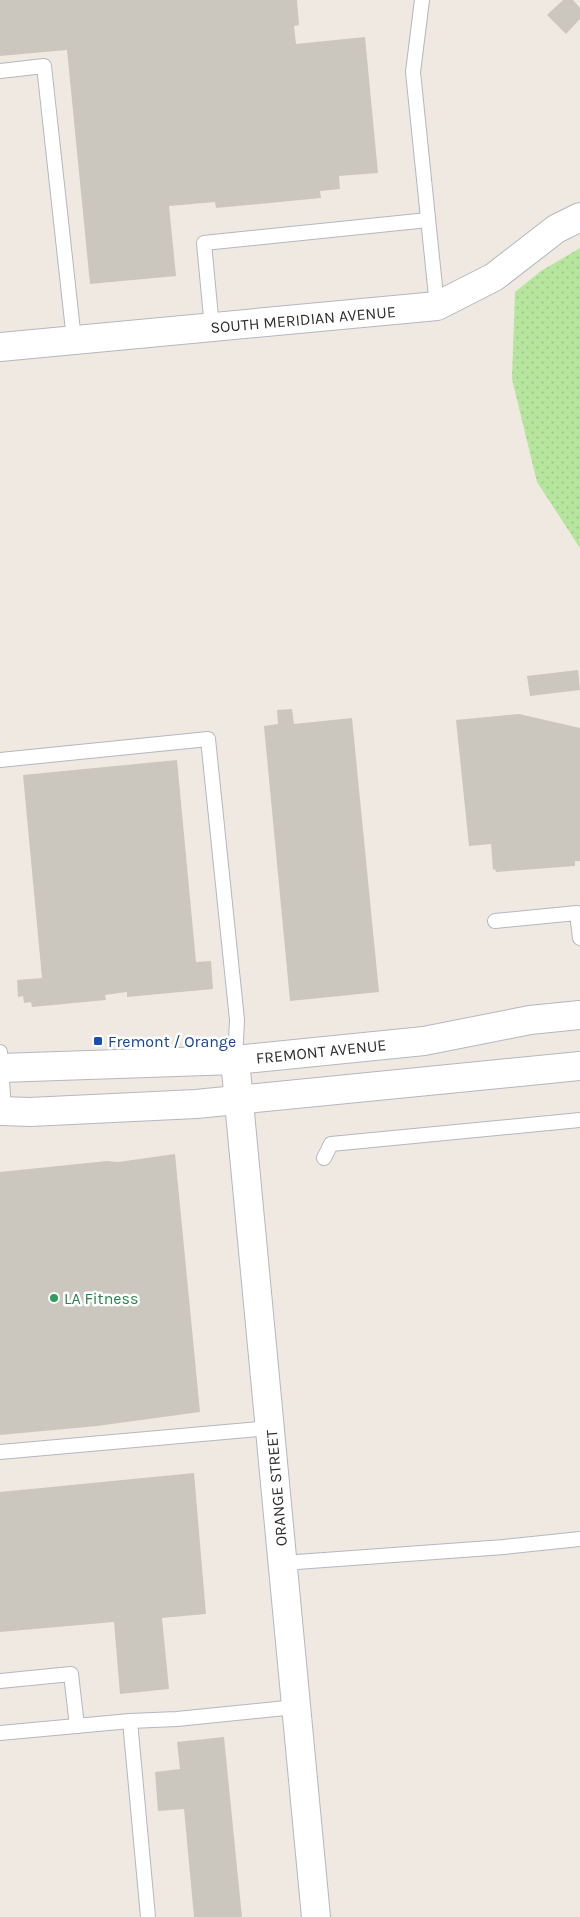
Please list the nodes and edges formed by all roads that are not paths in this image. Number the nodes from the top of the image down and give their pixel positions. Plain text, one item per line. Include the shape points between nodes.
1 (422, 0) edge
2 (0, 71) edge
3 (580, 217) edge
4 (428, 220) junction
5 (437, 306) junction
6 (212, 328) junction
7 (74, 340) junction
8 (0, 348) edge
9 (0, 760) edge
10 (495, 921) dead end
11 (580, 938) edge
12 (580, 1015) edge
13 (235, 1060) junction
14 (1, 1062) edge
15 (580, 1066) edge
16 (239, 1099) junction
17 (2, 1110) edge
18 (580, 1120) edge
19 (324, 1158) dead end
20 (270, 1428) junction
21 (0, 1452) edge
22 (580, 1539) edge
23 (283, 1563) junction
24 (0, 1681) edge
25 (296, 1707) junction
26 (130, 1721) junction
27 (78, 1726) junction
28 (0, 1733) edge
29 (148, 1917) edge
30 (316, 1917) edge

1 - 4 lane via 413,72
2 - 7 lane via 44,66
3 - 5 street, SOUTH MERIDIAN AVENUE via 556,229 494,277
4 - 5 lane
4 - 6 lane via 204,242
5 - 6 street, SOUTH MERIDIAN AVENUE
6 - 7 street, SOUTH MERIDIAN AVENUE
7 - 8 street, SOUTH MERIDIAN AVENUE
9 - 13 lane via 208,739 236,1009
10 - 11 lane via 578,913
12 - 13 street, FREMONT AVENUE via 530,1020 424,1041
13 - 14 street, FREMONT AVENUE
13 - 16 street, ORANGE STREET
14 - 17 lane
15 - 16 street
16 - 17 street via 30,1112
16 - 20 street, ORANGE STREET
18 - 19 lane via 331,1144
20 - 21 lane
20 - 23 street, ORANGE STREET
22 - 23 lane
23 - 25 street, ORANGE STREET
24 - 27 lane via 71,1674
25 - 26 lane
25 - 30 street, ORANGE STREET
26 - 27 lane
26 - 29 lane
27 - 28 lane

